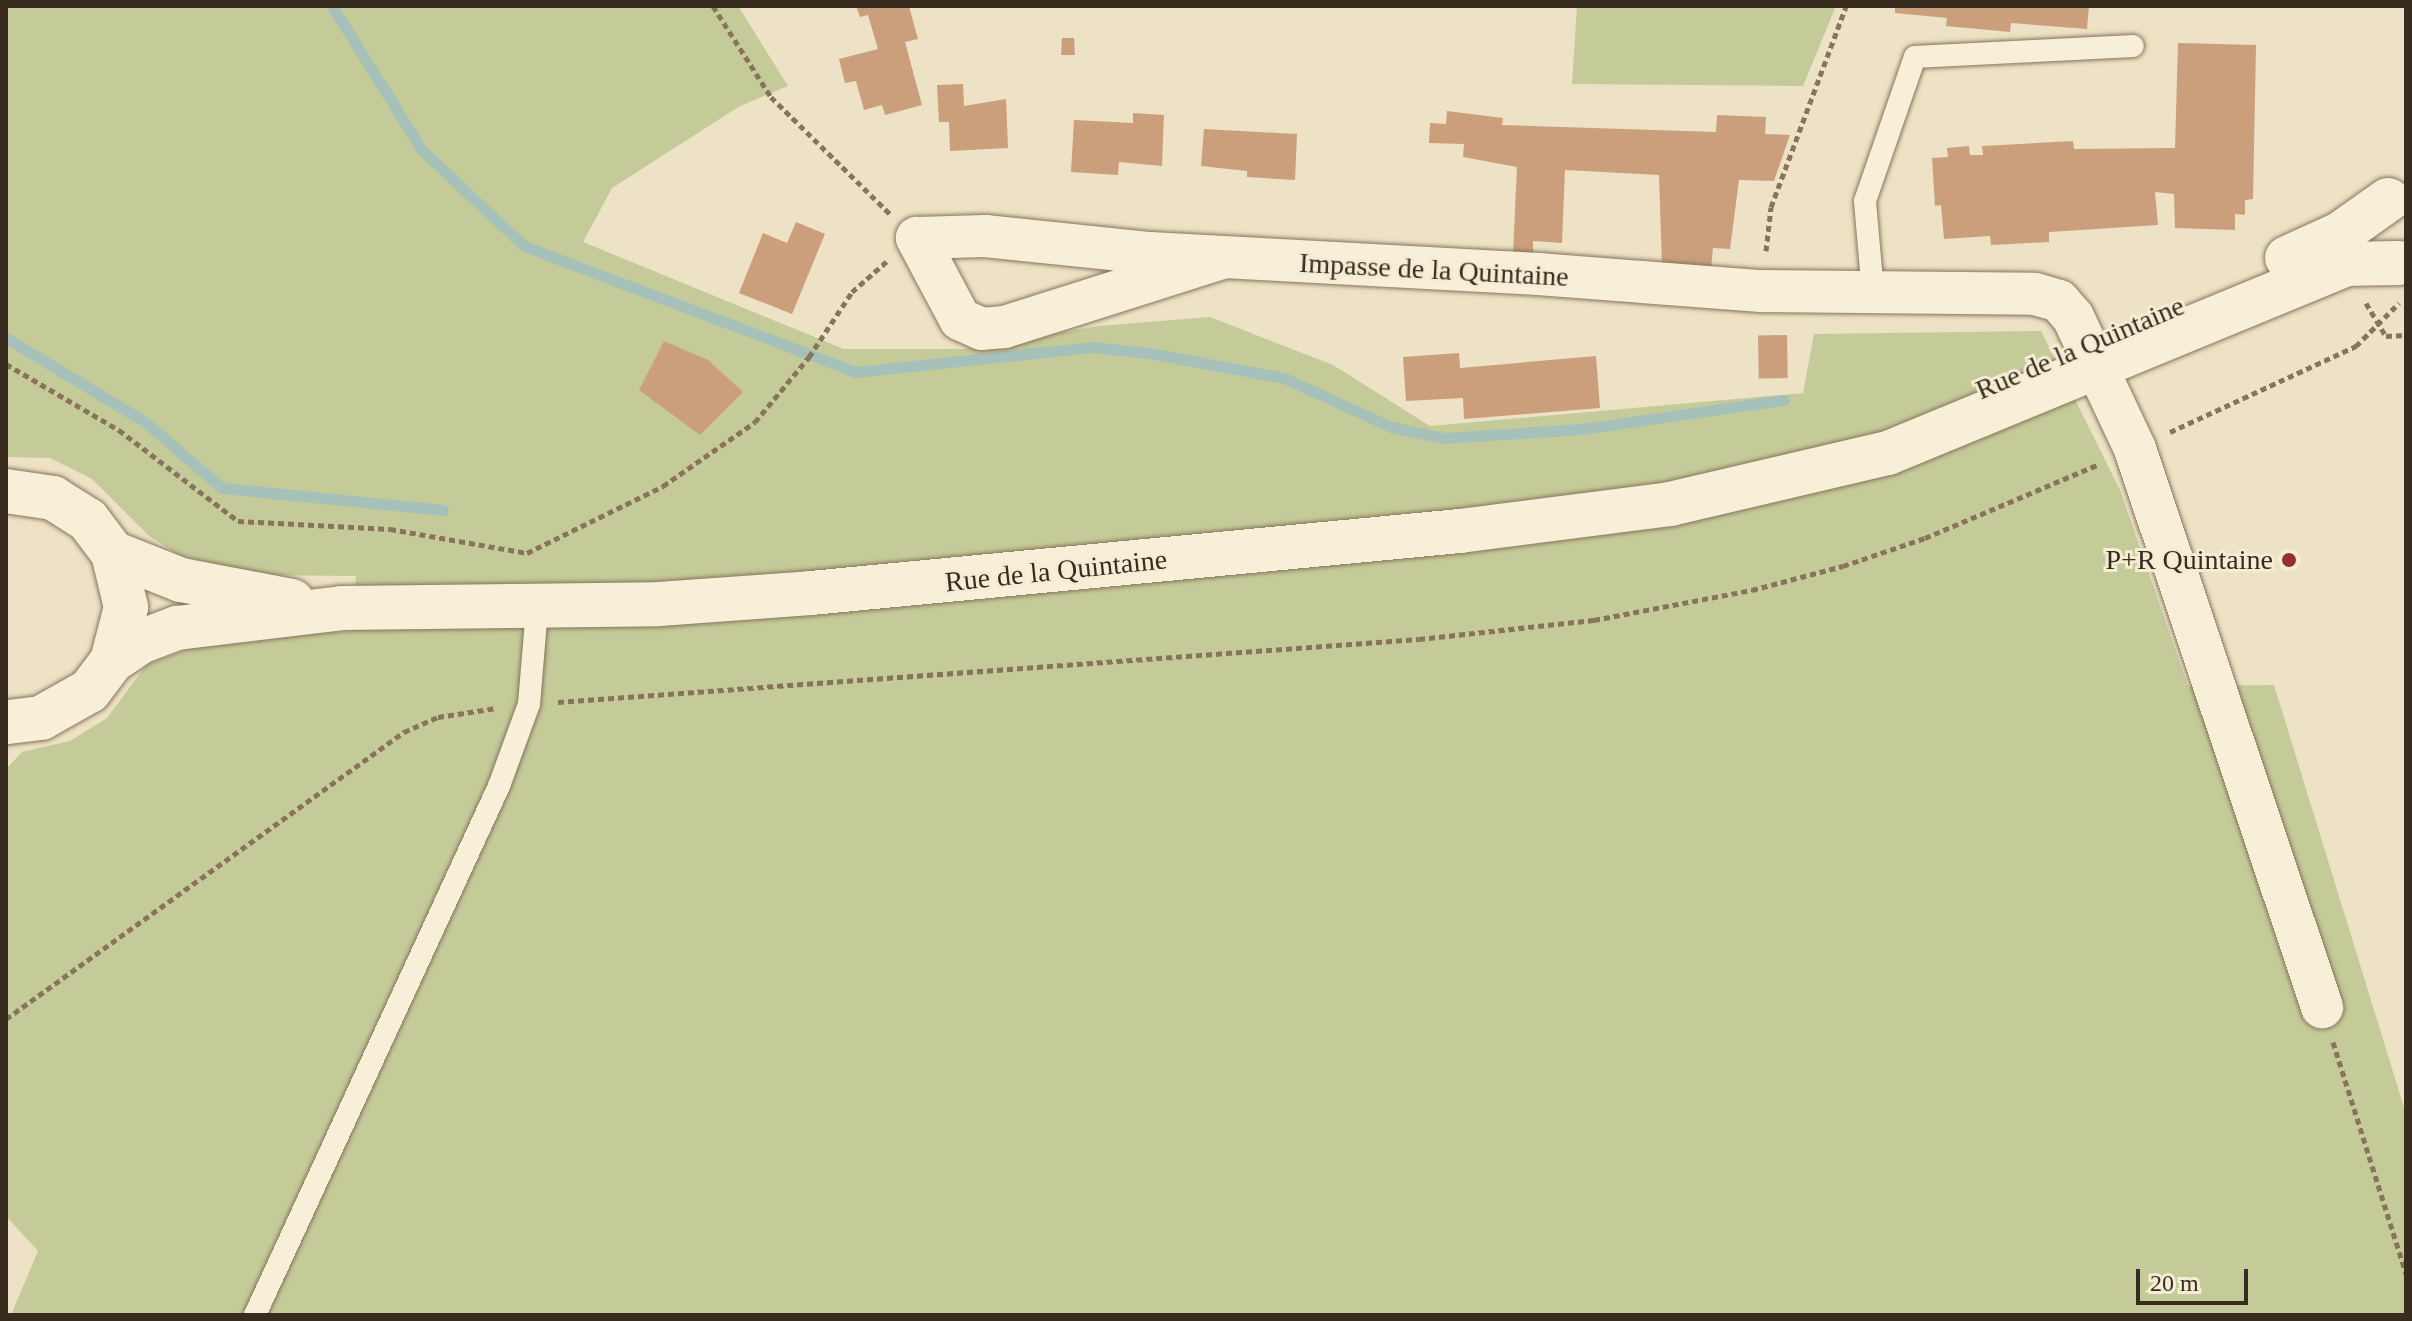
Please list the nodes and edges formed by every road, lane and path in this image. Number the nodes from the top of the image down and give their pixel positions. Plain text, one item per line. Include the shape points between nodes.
1 (713, 6) edge
2 (1846, 6) edge
3 (2133, 46) dead end
4 (2397, 189) edge
5 (917, 238) junction
6 (1222, 258) junction
7 (2404, 276) edge
8 (1761, 291) junction
9 (1873, 293) junction
10 (2380, 326) junction
11 (2406, 335) edge
12 (2089, 358) junction
13 (6, 364) edge
14 (2135, 449) junction
15 (6, 491) edge
16 (113, 553) junction
17 (342, 608) junction
18 (537, 608) junction
19 (112, 661) junction
20 (529, 704) junction
21 (12, 726) edge
22 (2322, 1007) joint
23 (6, 1019) edge
24 (2406, 1274) edge
25 (255, 1315) edge

1 - 5 path via 771,97
2 - 8 path via 1771,207
3 - 9 lane via 1915,57 1865,201
4 - 7 street via 2386,240
4 - 12 street, Rue de la Quintaine via 2340,234
5 - 6 street, Impasse de la Quintaine via 985,236
5 - 6 street via 960,319 982,329 1004,327
5 - 13 path via 852,292 809,357 755,422 663,486 527,553 390,529 238,521 119,430
6 - 8 street, Impasse de la Quintaine
7 - 10 path
7 - 12 street, Rue de la Quintaine via 2346,264
8 - 9 street, Impasse de la Quintaine
9 - 12 street, Impasse de la Quintaine via 2048,296 2067,308
10 - 11 path via 2386,336
10 - 14 path via 2356,346
12 - 14 street, Impasse de la Quintaine
12 - 18 street, Rue de la Quintaine via 1888,453 1670,504 1413,535 857,589
14 - 20 path via 1979,516 1843,566 1752,590 1594,620 1419,639
14 - 22 street, Impasse de la Quintaine
15 - 16 street via 33,493 71,508
16 - 17 street, Rue de la Quintaine via 181,580
16 - 19 street via 126,607
17 - 18 street, Rue de la Quintaine
17 - 19 street, Rue de la Quintaine via 177,628 140,642
18 - 20 lane
19 - 21 street via 75,702
20 - 23 path via 438,717 404,732
20 - 25 lane via 499,786
22 - 24 path

